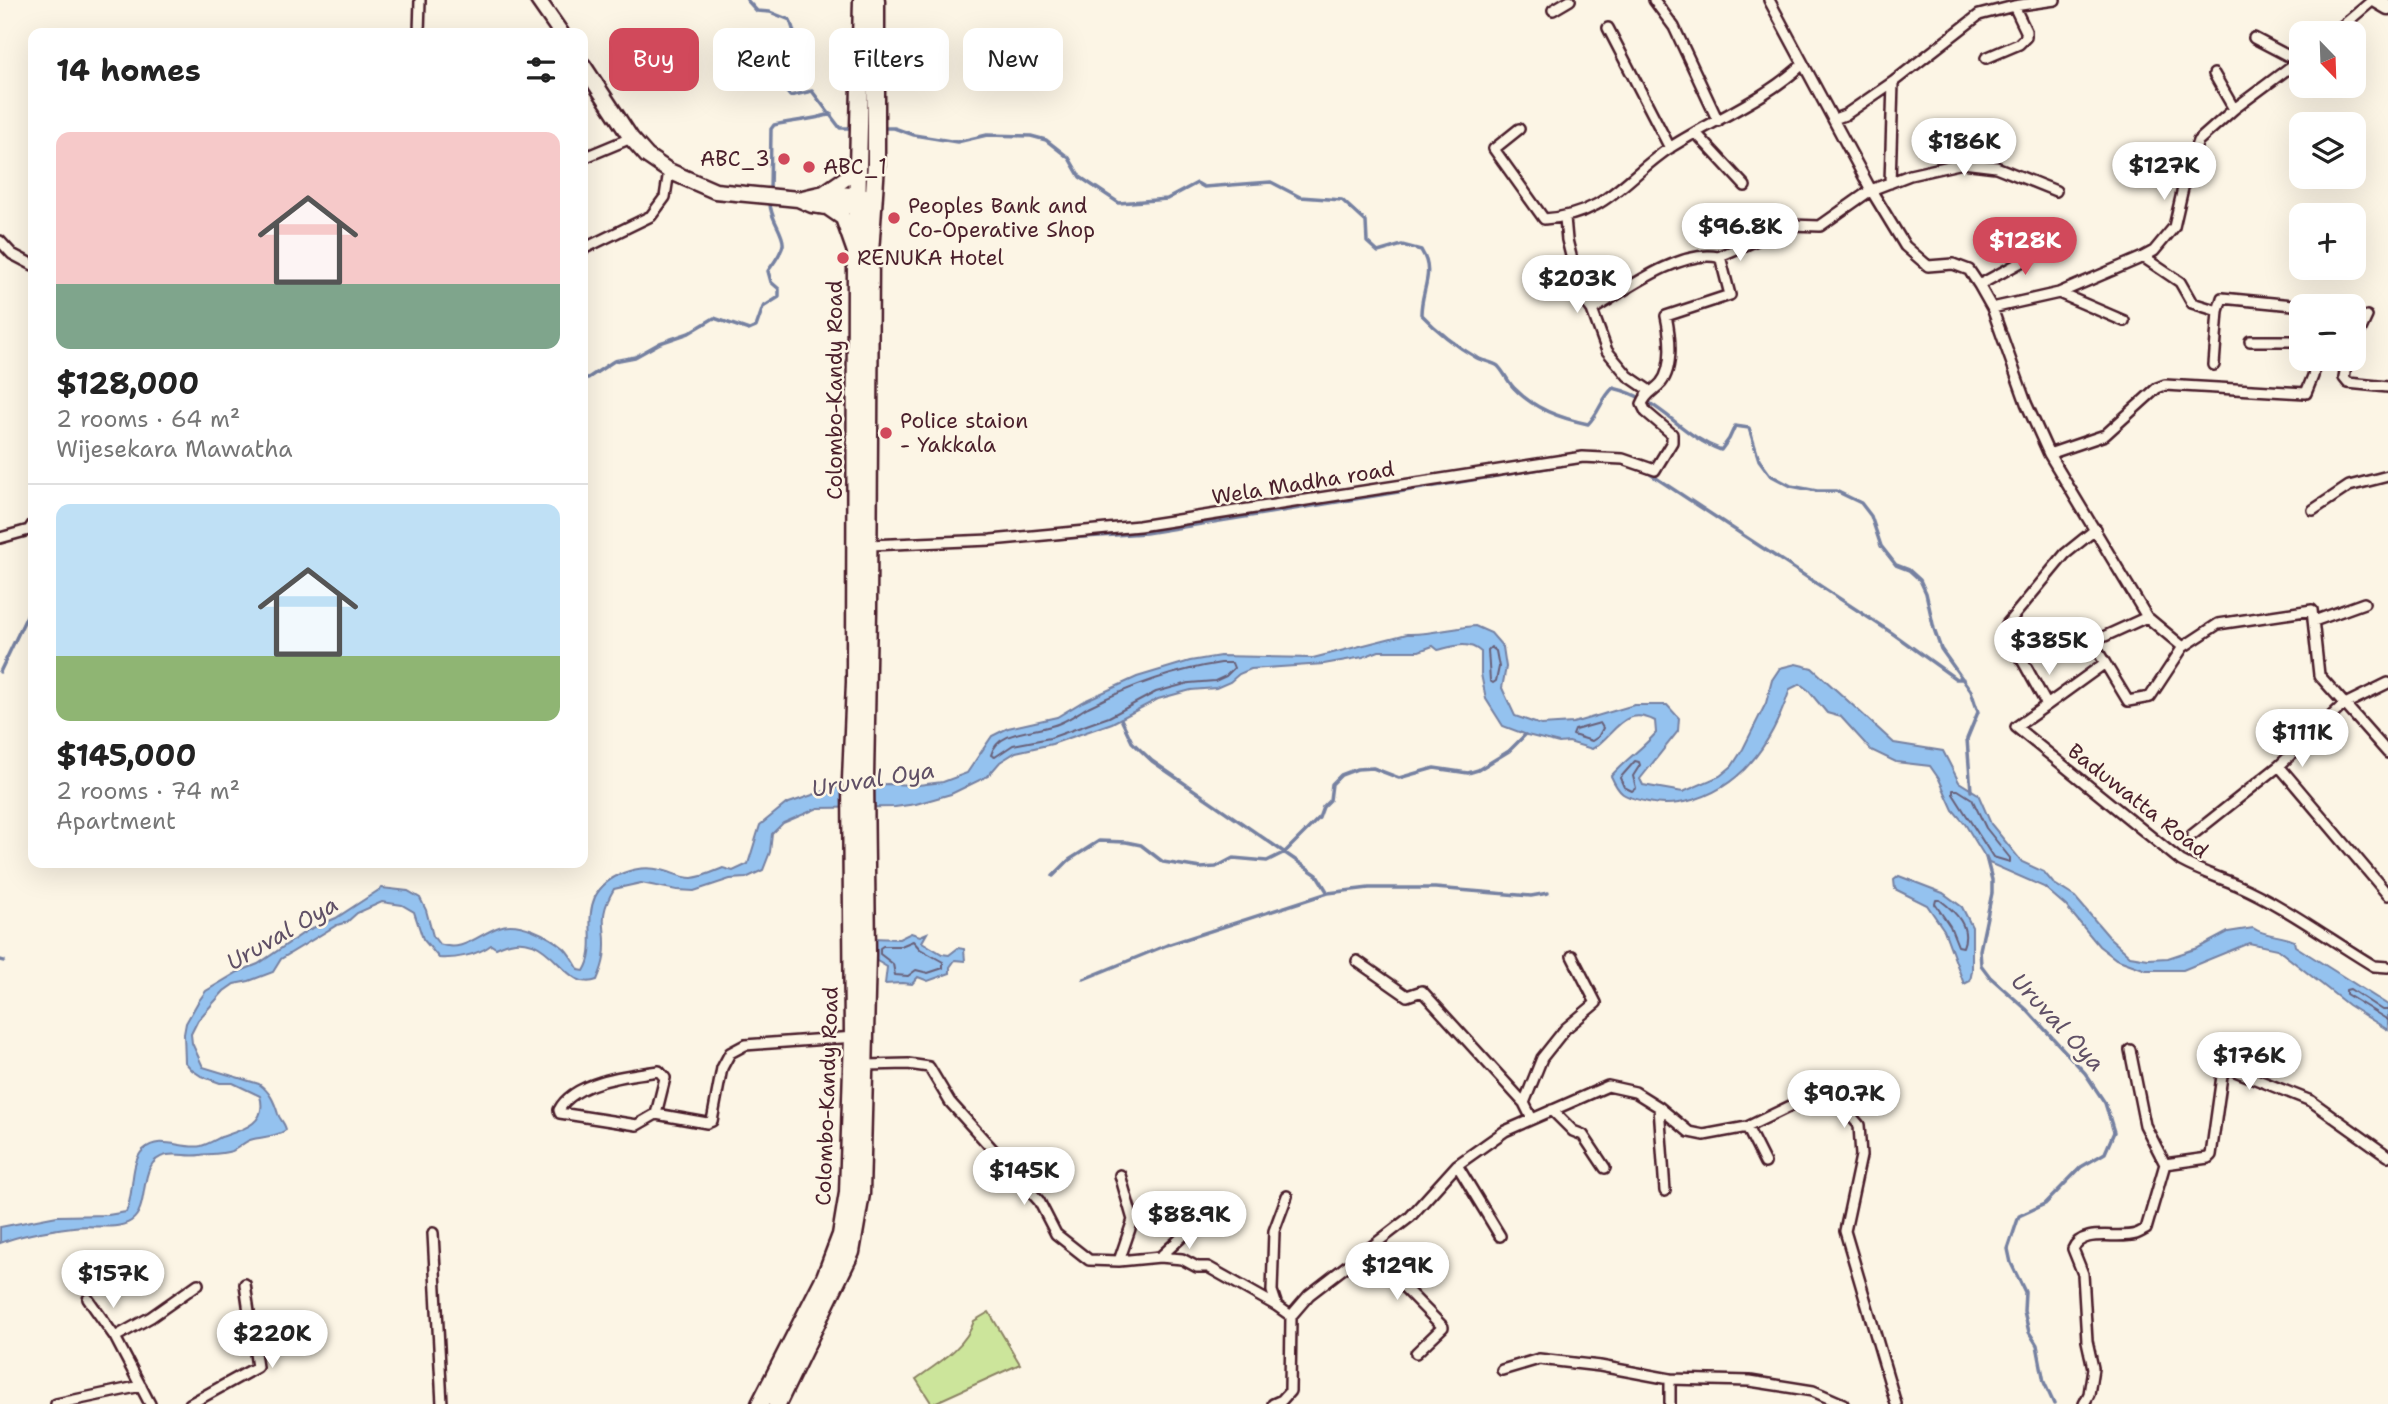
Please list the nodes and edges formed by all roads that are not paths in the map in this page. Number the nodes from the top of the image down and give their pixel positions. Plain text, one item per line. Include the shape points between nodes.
1 (420, 0) edge
2 (538, 0) edge
3 (862, 0) edge
4 (876, 0) edge
5 (1570, 0) edge
6 (1654, 0) edge
7 (1769, 0) edge
8 (2055, 0) edge
9 (2374, 0) edge
10 (2014, 6) junction
11 (2388, 6) edge
12 (1553, 10) dead end
13 (2349, 21) edge
14 (419, 28) edge
15 (558, 28) edge
16 (864, 28) edge
17 (873, 28) edge
18 (1608, 28) dead end
19 (2254, 38) dead end
20 (2289, 55) edge
21 (1986, 58) dead end
22 (1802, 65) junction
23 (2289, 68) edge
24 (2214, 74) dead end
25 (588, 82) edge
26 (1892, 82) junction
27 (868, 91) edge
28 (2234, 109) junction
29 (1835, 119) junction
30 (1718, 121) junction
31 (1519, 128) dead end
32 (1696, 133) junction
33 (631, 138) junction
34 (1670, 148) junction
35 (588, 156) edge
36 (865, 158) junction
37 (669, 171) junction
38 (1890, 183) junction
39 (1745, 186) dead end
40 (1871, 190) junction
41 (2056, 191) dead end
42 (825, 200) junction
43 (866, 201) junction
44 (1565, 218) junction
45 (0, 241) edge
46 (2056, 243) dead end
47 (588, 247) edge
48 (856, 253) junction
49 (1718, 257) junction
50 (2143, 257) junction
51 (28, 262) edge
52 (1979, 285) junction
53 (2059, 293) junction
54 (2289, 305) edge
55 (1992, 308) junction
56 (1592, 310) junction
57 (2218, 311) junction
58 (2124, 321) dead end
59 (2250, 341) dead end
60 (2289, 341) edge
61 (2214, 365) dead end
62 (2314, 371) edge
63 (2345, 371) edge
64 (2388, 387) edge
65 (1644, 399) junction
66 (2049, 454) junction
67 (2388, 476) edge
68 (2313, 510) dead end
69 (2095, 529) junction
70 (28, 530) edge
71 (0, 538) edge
72 (869, 545) junction
73 (2364, 603) dead end
74 (862, 610) junction
75 (2147, 617) junction
76 (2314, 621) junction
77 (2183, 647) junction
78 (2105, 663) junction
79 (2388, 682) edge
80 (2047, 705) junction
81 (2345, 707) junction
82 (2388, 753) edge
83 (2279, 765) junction
84 (2192, 835) dead end
85 (2388, 895) edge
86 (1572, 956) dead end
87 (1357, 961) dead end
88 (2388, 967) edge
89 (859, 1037) junction
90 (2130, 1050) dead end
91 (866, 1065) junction
92 (1524, 1103) junction
93 (1659, 1107) junction
94 (1552, 1110) junction
95 (656, 1114) junction
96 (1532, 1119) junction
97 (1747, 1126) junction
98 (2388, 1156) edge
99 (1765, 1163) dead end
100 (2165, 1164) junction
101 (1457, 1165) junction
102 (1605, 1168) dead end
103 (1120, 1175) dead end
104 (1665, 1191) dead end
105 (1287, 1196) dead end
106 (1197, 1223) dead end
107 (433, 1233) dead end
108 (1500, 1236) dead end
109 (1370, 1249) junction
110 (1160, 1257) junction
111 (1119, 1261) junction
112 (198, 1284) dead end
113 (245, 1284) dead end
114 (88, 1299) dead end
115 (1277, 1306) junction
116 (1291, 1316) junction
117 (115, 1338) junction
118 (1416, 1353) dead end
119 (1502, 1370) dead end
120 (1670, 1379) junction
121 (141, 1386) junction
122 (770, 1400) edge
123 (56, 1404) edge
124 (150, 1404) edge
125 (190, 1404) edge
126 (442, 1404) edge
127 (1273, 1404) edge
128 (1670, 1404) edge
129 (1843, 1404) edge
130 (1896, 1404) edge
131 (2084, 1404) edge

1 - 14 street
2 - 15 main road
3 - 16 highway, Colombo-Kandy Road
4 - 17 highway, Colombo-Kandy Road
5 - 12 street
6 - 30 street via 1674,27
7 - 22 street
8 - 10 street
9 - 11 main road
9 - 13 street
10 - 21 street via 2026,37
10 - 26 street via 1979,15
18 - 34 street
19 - 20 street
22 - 29 street
22 - 30 street via 1783,82
23 - 28 street
24 - 28 street
25 - 33 main road
26 - 29 street
26 - 38 street
27 - 36 highway, Colombo-Kandy Road
28 - 50 street via 2199,141 2174,227
29 - 40 street
30 - 32 street
31 - 44 street via 1494,149 1544,219
32 - 34 street
32 - 39 street
33 - 35 street
33 - 37 main road
34 - 44 street via 1608,199
36 - 42 main road
36 - 43 highway, Colombo-Kandy Road
36 - 43 highway, Colombo-Kandy Road
37 - 42 main road via 715,191
37 - 47 street via 665,197 650,216
38 - 40 street
38 - 41 street via 1963,163 1996,167
40 - 49 street via 1819,226 1791,225
40 - 52 street via 1905,246 1928,266 1953,264 1969,270
42 - 43 main road
42 - 48 main road via 843,218
43 - 48 highway, Colombo-Kandy Road
43 - 72 highway, Colombo-Kandy Road
44 - 56 street via 1581,295
45 - 51 street
46 - 52 street
48 - 74 highway, Colombo-Kandy Road
49 - 56 street via 1706,254 1667,266
49 - 65 street via 1730,295 1666,316 1668,365 1663,381
50 - 53 street
50 - 57 street via 2180,282 2192,303
52 - 55 street
53 - 55 street
53 - 58 street
54 - 57 street via 2222,298
55 - 66 street
56 - 65 street via 1607,351 1628,376 1647,389
57 - 61 street
59 - 60 street
62 - 66 street via 2306,393 2165,385 2105,435
63 - 64 street via 2348,383
65 - 72 street, Wela Madha road via 1646,412 1672,434 1655,471 1623,459 1583,457 1139,527
66 - 69 street
67 - 68 street via 2349,486
69 - 75 street
69 - 80 street via 2065,554 2007,624 2004,636
70 - 71 street
72 - 74 highway, Colombo-Kandy Road
73 - 76 street
74 - 89 highway, Colombo-Kandy Road
75 - 77 street
75 - 78 street via 2092,642
76 - 77 street via 2312,610 2218,624
76 - 81 street via 2319,675
77 - 78 street via 2150,697 2129,701
78 - 80 street
79 - 81 street, Baduwatta Road
80 - 88 street, Baduwatta Road via 2016,727 2181,861 2237,885 2374,966
81 - 82 street
81 - 83 street, Baduwatta Road
83 - 84 street, Baduwatta Road
83 - 85 street
86 - 92 street via 1596,1003 1565,1029 1542,1058
87 - 92 street via 1407,996 1422,991
89 - 91 highway, Colombo-Kandy Road
89 - 95 street via 744,1045 730,1053 722,1068 712,1121
89 - 122 highway, Colombo-Kandy Road via 841,1235
90 - 100 street via 2145,1125
91 - 111 street via 929,1067 950,1102 1039,1201 1056,1234 1089,1260
91 - 122 highway, Colombo-Kandy Road via 860,1194 850,1252
92 - 96 street
93 - 94 street via 1635,1092 1608,1086
93 - 97 street via 1689,1132 1704,1135
93 - 104 street
94 - 96 street
94 - 102 street via 1583,1135
95 - 95 street via 637,1125 559,1110 563,1101 600,1083 659,1071 665,1078
96 - 101 street via 1505,1131
97 - 99 street
97 - 130 street via 1807,1098 1836,1099 1859,1125 1861,1156 1845,1231
98 - 100 street via 2311,1101 2230,1069 2222,1076 2211,1155
100 - 131 street via 2146,1229 2134,1235 2084,1238 2073,1250 2083,1274 2093,1368
101 - 108 street
101 - 109 street via 1410,1217
103 - 111 street via 1133,1220
105 - 115 street via 1274,1231 1272,1291
106 - 110 street
107 - 126 street
109 - 116 street via 1309,1295
109 - 118 street via 1443,1327
110 - 111 street
110 - 115 street via 1208,1267
112 - 117 street
113 - 125 street via 257,1367
114 - 117 street
115 - 116 street
116 - 127 street via 1290,1391
117 - 121 street
119 - 120 street via 1539,1359
120 - 128 street
120 - 129 street via 1750,1381 1813,1391
121 - 123 street
121 - 124 street

